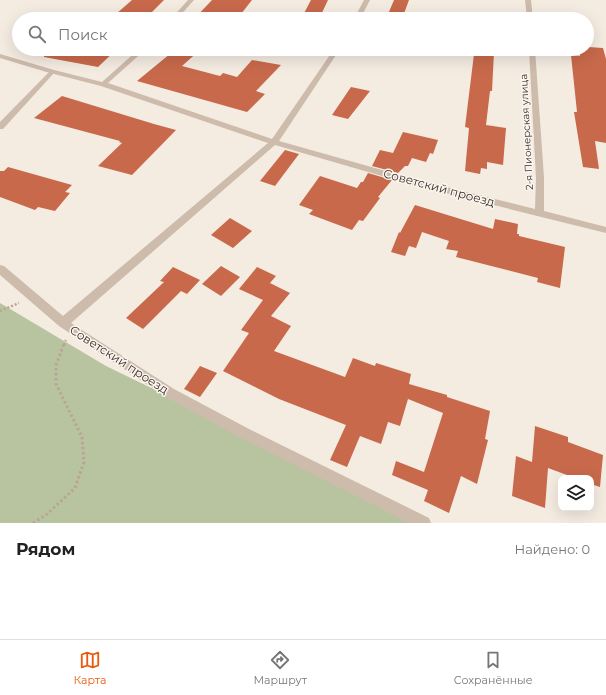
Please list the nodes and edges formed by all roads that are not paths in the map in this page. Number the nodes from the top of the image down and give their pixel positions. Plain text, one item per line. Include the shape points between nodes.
1 (191, 0) edge
2 (367, 0) edge
3 (528, 0) edge
4 (180, 12) edge
5 (361, 12) edge
6 (529, 12) edge
7 (0, 56) edge
8 (135, 56) edge
9 (331, 56) edge
10 (532, 56) edge
11 (52, 72) junction
12 (103, 84) junction
13 (0, 127) edge
14 (274, 142) junction
15 (540, 214) junction
16 (606, 230) edge
17 (0, 269) edge
18 (66, 326) junction
19 (424, 523) edge

1 - 4 street
2 - 5 street
3 - 6 street
7 - 11 street, Советский проезд
8 - 12 street
9 - 14 street
10 - 15 street, 2-я Пионерская улица
11 - 12 street, Советский проезд
11 - 13 street
12 - 14 street, Советский проезд
14 - 15 street, Советский проезд via 413,182
14 - 18 street, Советский проезд
15 - 16 street, Советский проезд
17 - 18 street
18 - 19 street, Советский проезд via 170,393

